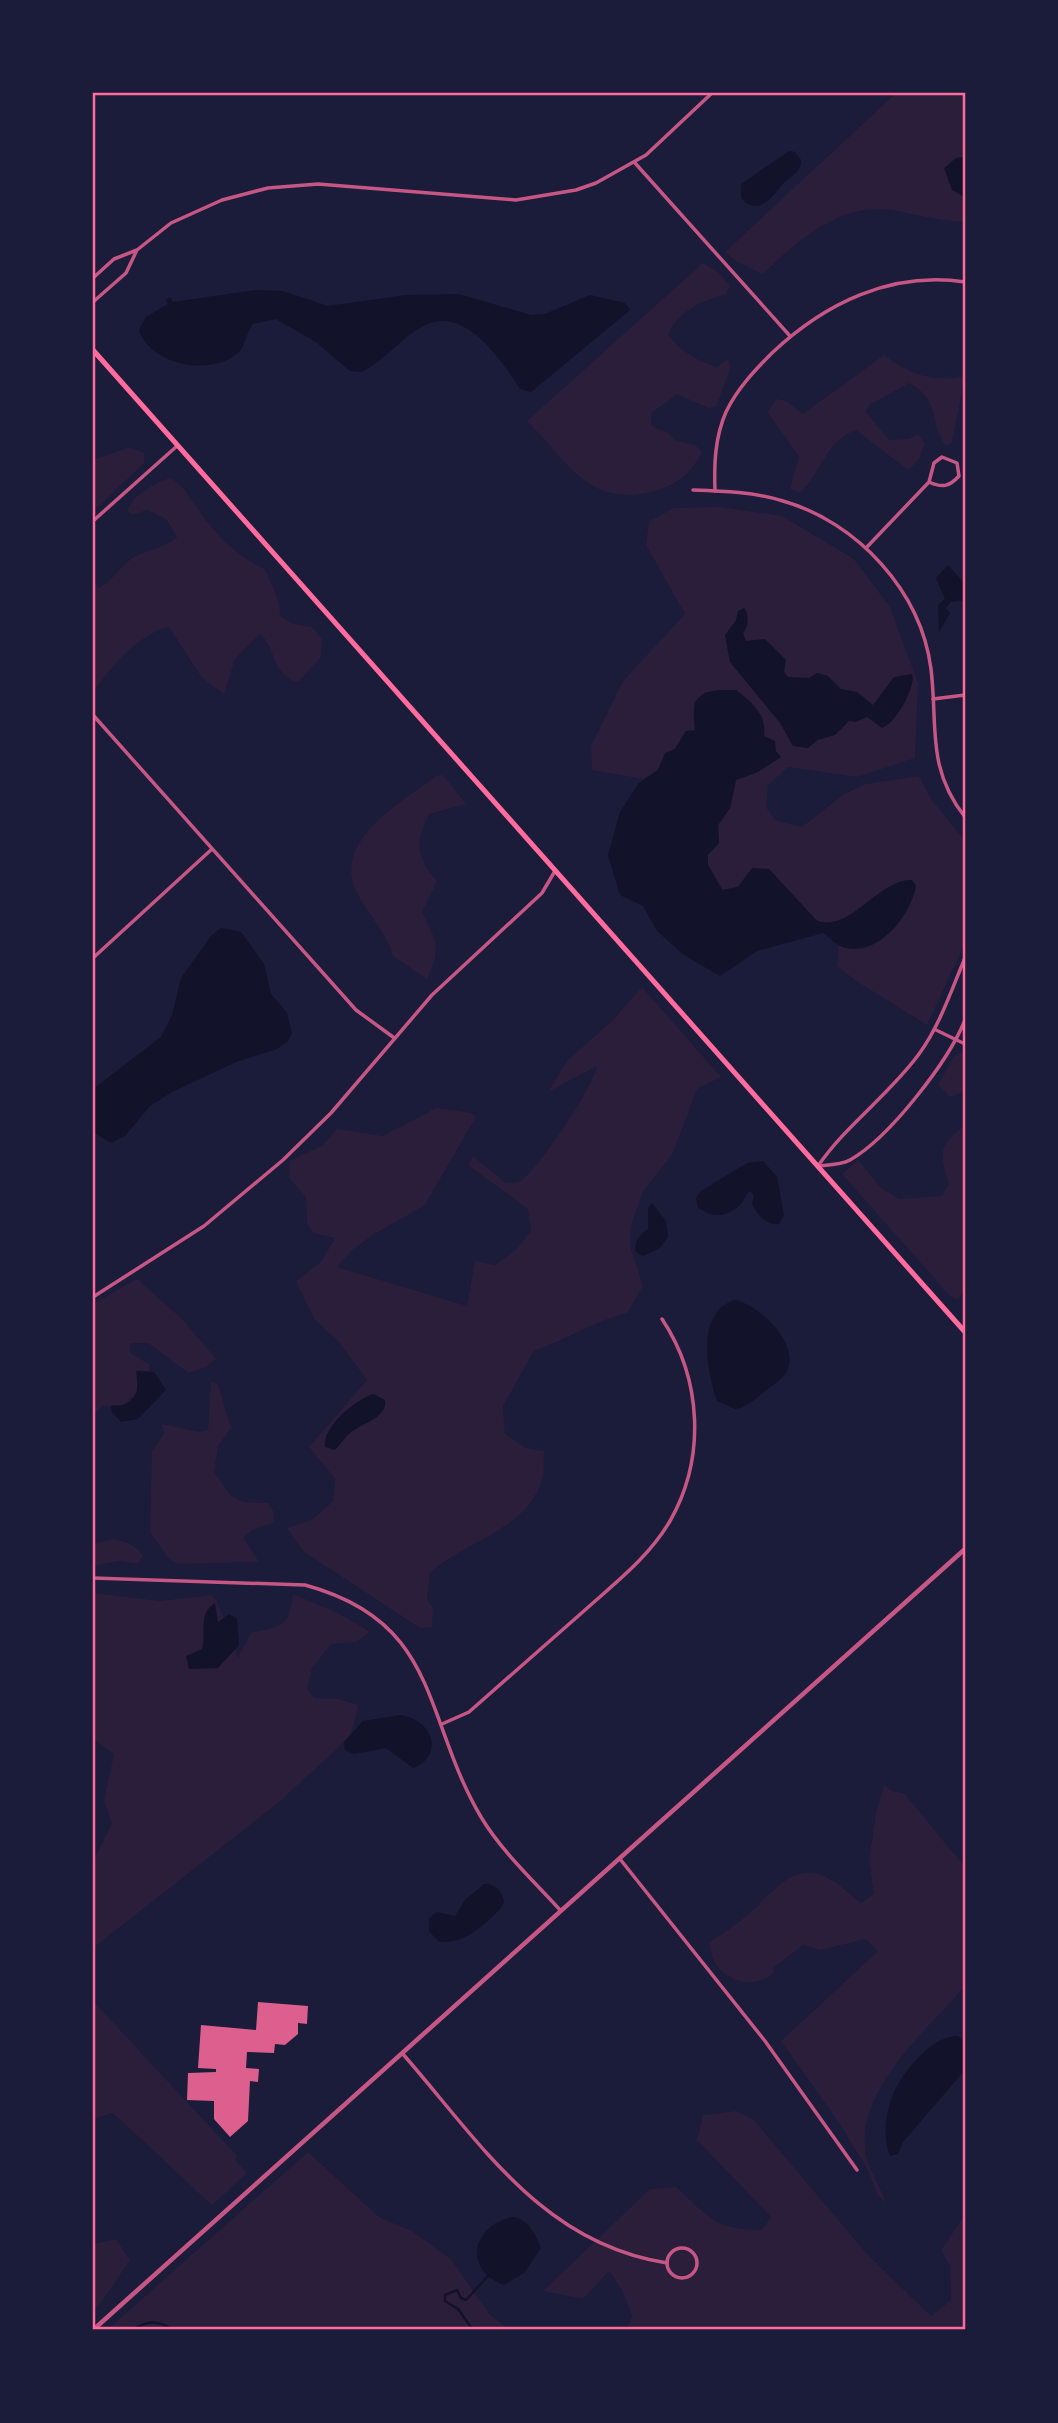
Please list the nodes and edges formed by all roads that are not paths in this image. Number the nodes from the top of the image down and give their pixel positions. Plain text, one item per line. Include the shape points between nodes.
1 (712, 93) edge
2 (635, 163) junction
3 (137, 250) junction
4 (93, 278) edge
5 (965, 282) edge
6 (93, 302) edge
7 (790, 336) junction
8 (93, 350) edge
9 (177, 446) junction
10 (929, 482) junction
11 (693, 490) dead end
12 (715, 491) junction
13 (93, 521) edge
14 (866, 548) junction
15 (965, 695) edge
16 (933, 699) junction
17 (93, 715) edge
18 (965, 817) edge
19 (212, 849) junction
20 (555, 871) junction
21 (93, 958) edge
22 (965, 958) edge
23 (965, 1020) edge
24 (936, 1030) junction
25 (394, 1037) junction
26 (958, 1039) junction
27 (965, 1044) edge
28 (818, 1166) junction
29 (93, 1297) edge
30 (662, 1319) dead end
31 (965, 1332) edge
32 (965, 1549) edge
33 (93, 1578) edge
34 (442, 1724) junction
35 (620, 1859) junction
36 (561, 1911) junction
37 (402, 2053) junction
38 (857, 2170) dead end
39 (667, 2263) junction
40 (93, 2330) edge

1 - 2 street
2 - 3 street via 576,190 516,200 318,184 268,187 171,223
2 - 7 street
3 - 4 street via 114,259
3 - 6 street via 126,273
5 - 7 street via 918,280 876,288 838,304
7 - 12 street via 743,384 725,414 716,450
8 - 9 main road
9 - 13 street
9 - 20 main road
10 - 10 street via 951,484 959,476 957,463 942,457 934,463
10 - 14 street
11 - 12 street
12 - 14 street via 771,497 796,505 831,522
14 - 16 street via 892,578 916,620 931,666
15 - 16 street
16 - 18 street via 936,757 946,786
17 - 19 street
19 - 21 street
19 - 25 street via 356,1010
20 - 25 street via 542,892
20 - 28 main road
22 - 24 street
23 - 26 street
24 - 26 street
24 - 28 street
25 - 29 street via 331,1113 232,1205
26 - 27 street
26 - 28 street via 894,1122 849,1161
28 - 31 main road
30 - 34 street via 677,1345 695,1409 690,1471 670,1521 628,1571 469,1712
32 - 35 street
33 - 34 street via 275,1582 339,1596 379,1620 403,1644 427,1684
34 - 36 street via 482,1818
35 - 36 street
35 - 38 street via 765,2041
36 - 37 street
37 - 39 street via 520,2188 556,2220 602,2246
37 - 40 street
39 - 39 street via 673,2251 682,2248 692,2252 697,2266 692,2274 678,2278

